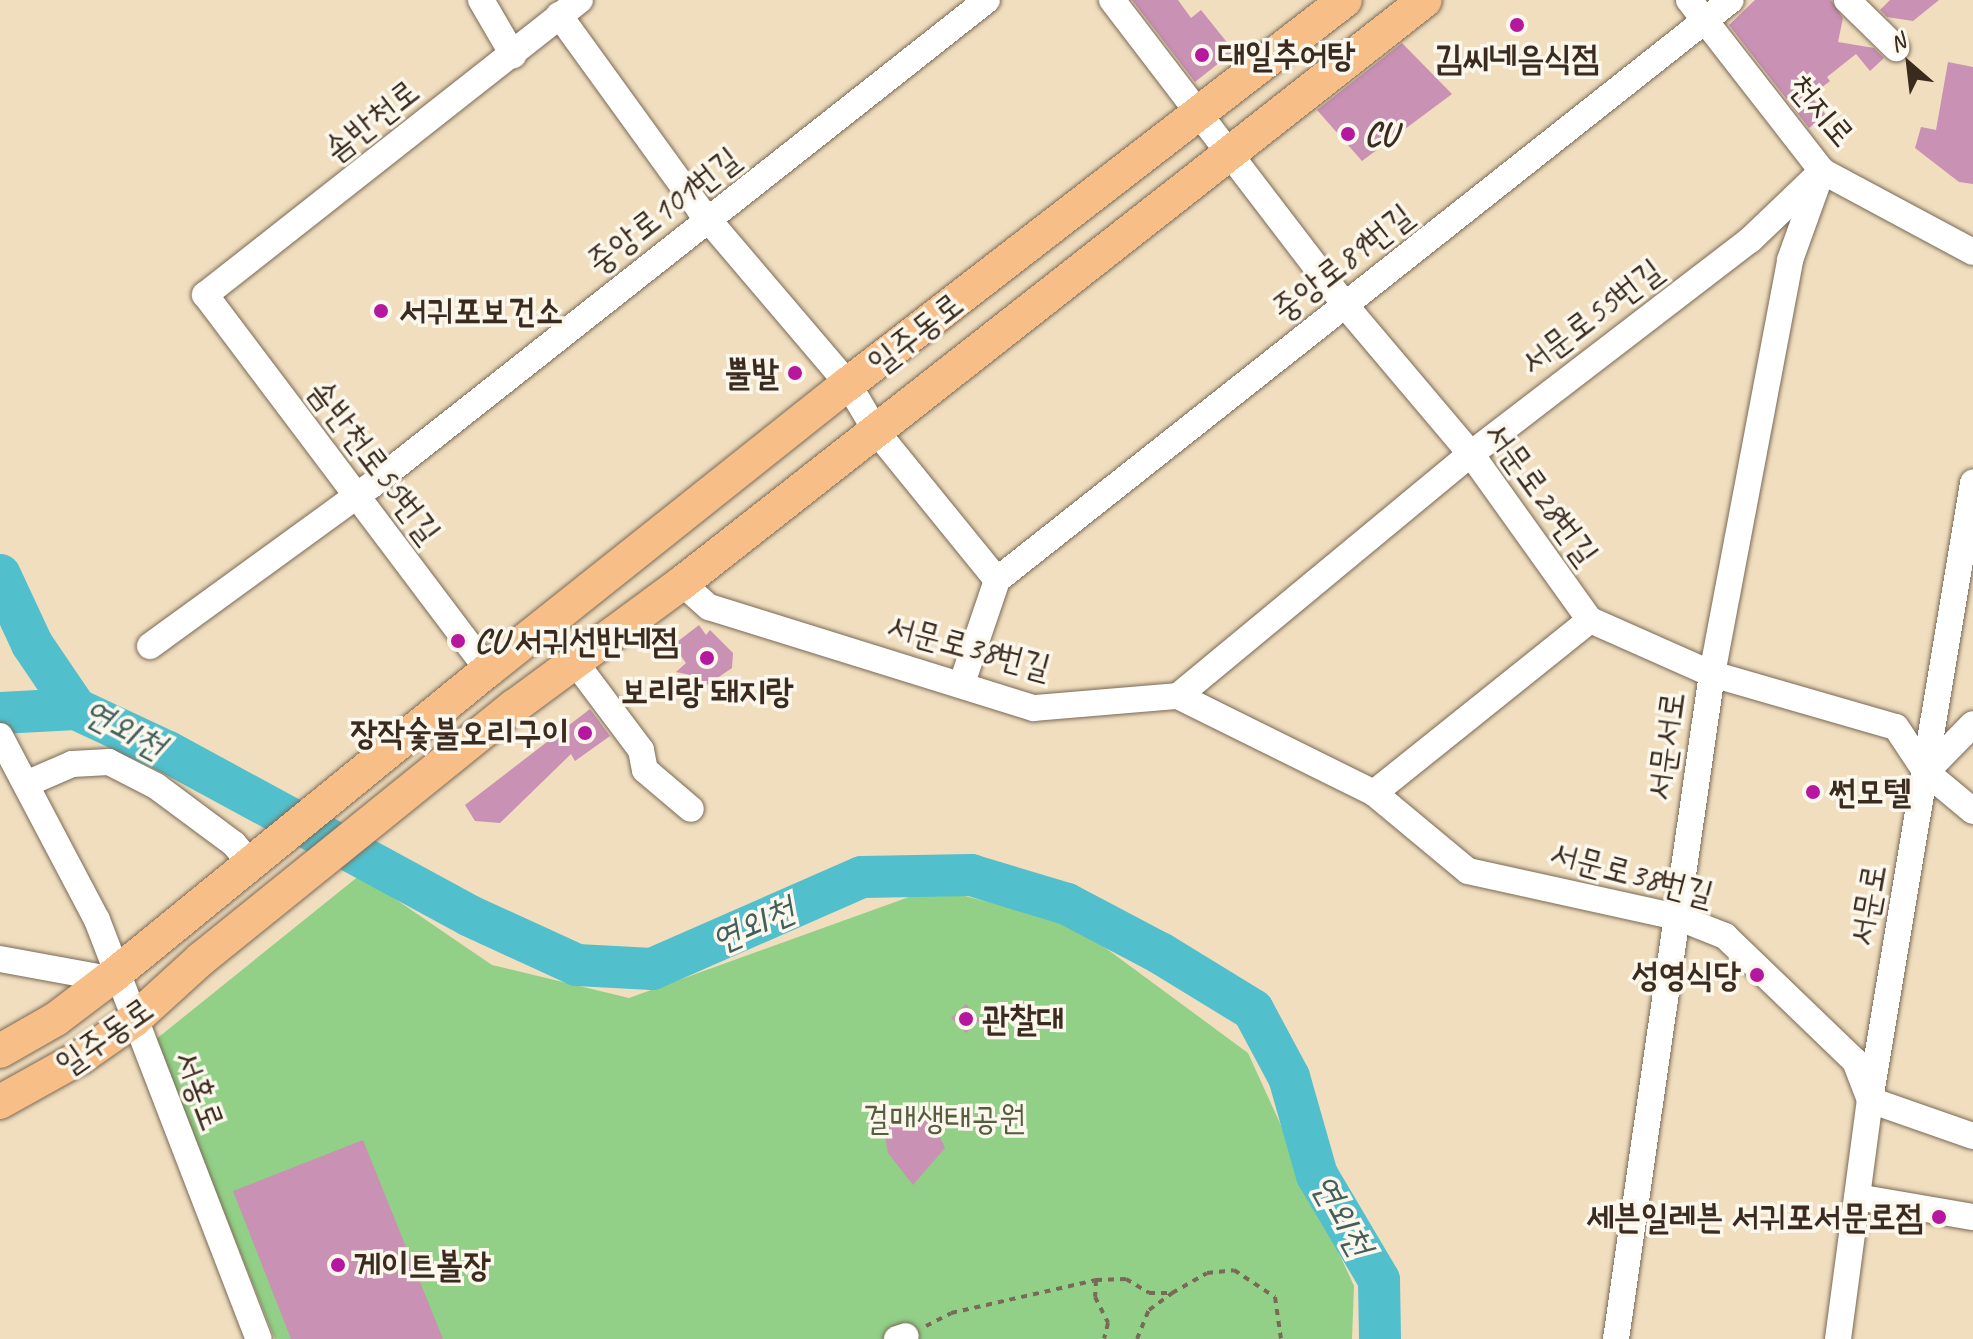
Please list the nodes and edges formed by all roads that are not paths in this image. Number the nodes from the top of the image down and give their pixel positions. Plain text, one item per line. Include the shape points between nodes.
1 (481, 0) edge
2 (987, 0) edge
3 (1112, 0) edge
4 (1345, 0) edge
5 (1425, 0) edge
6 (1731, 0) edge
7 (1847, 0) edge
8 (569, 8) edge
9 (1698, 10) edge
10 (1896, 48) dead end
11 (513, 55) junction
12 (1200, 113) junction
13 (1230, 150) junction
14 (1822, 171) junction
15 (709, 220) junction
16 (1973, 252) edge
17 (205, 295) joint
18 (1345, 305) junction
19 (848, 384) junction
20 (876, 431) junction
21 (1471, 454) junction
22 (1973, 483) edge
23 (357, 496) junction
24 (997, 580) junction
25 (682, 583) junction
26 (1590, 620) junction
27 (150, 646) dead end
28 (575, 662) junction
29 (488, 670) junction
30 (1712, 674) junction
31 (962, 683) junction
32 (1178, 696) junction
33 (1973, 724) edge
34 (2, 738) edge
35 (1926, 772) junction
36 (26, 784) junction
37 (1374, 793) junction
38 (691, 809) dead end
39 (1973, 811) edge
40 (251, 864) junction
41 (1677, 917) junction
42 (0, 959) edge
43 (113, 976) junction
44 (134, 1020) junction
45 (0, 1051) edge
46 (1870, 1100) junction
47 (0, 1102) edge
48 (1973, 1136) edge
49 (1857, 1197) junction
50 (1973, 1217) edge
51 (259, 1339) edge
52 (1616, 1339) edge
53 (1838, 1339) edge

1 - 11 street
2 - 15 street, 중앙로101번길
3 - 12 street, 서문로28번길
4 - 12 main road, 일주동로
5 - 13 main road, 일주동로
6 - 9 street, 중앙로89번길
7 - 10 street
8 - 11 street, 솜반천로
8 - 15 street
9 - 14 street, 천지로
9 - 18 street, 중앙로89번길
11 - 17 street, 솜반천로
12 - 13 street, 서문로28번길
12 - 19 main road, 일주동로
13 - 18 street, 서문로28번길
13 - 20 main road, 일주동로
14 - 16 street, 천지로
14 - 21 street, 서문로55번길 via 1750,240
14 - 30 street, 서문서로 via 1790,260
15 - 19 street
15 - 23 street, 중앙로101번길
17 - 23 street, 솜반천로55번길
18 - 21 street, 서문로28번길
18 - 24 street, 중앙로89번길
19 - 20 street
19 - 29 main road, 일주동로
20 - 24 street
20 - 25 main road, 일주동로
21 - 26 street, 서문로28번길
21 - 32 street, 서문로55번길
22 - 35 street, 서문로
23 - 27 street, 중앙로101번길
23 - 29 street, 솜반천로55번길
24 - 31 street
25 - 28 main road, 일주동로
25 - 31 street, 서문로38번길 via 709,607
26 - 30 street, 서문로28번길
26 - 37 street
28 - 38 street via 641,750 645,770
28 - 44 main road, 일주동로 via 201,959
29 - 40 main road, 일주동로
30 - 35 street, 서문로28번길 via 1896,727
30 - 41 street, 서문서로
31 - 32 street, 서문로38번길 via 1034,708
32 - 37 street, 서문로38번길
33 - 35 street
34 - 36 street, 서홍로
35 - 39 street, 서문로28번길
35 - 46 street, 서문로
36 - 40 street via 72,764 109,762 156,786 234,844
36 - 43 street, 서홍로 via 97,920
37 - 41 street, 서문로38번길 via 1468,871
40 - 43 main road, 일주동로
41 - 46 street, 서문로38번길 via 1725,936 1855,1061
41 - 52 street, 서문서로
42 - 43 street
43 - 44 street, 서홍로
43 - 45 main road, 일주동로 via 56,1019
44 - 47 main road, 일주동로
44 - 51 street, 서홍로
46 - 48 street
46 - 49 street, 서문로
49 - 50 street
49 - 53 street, 서문로

